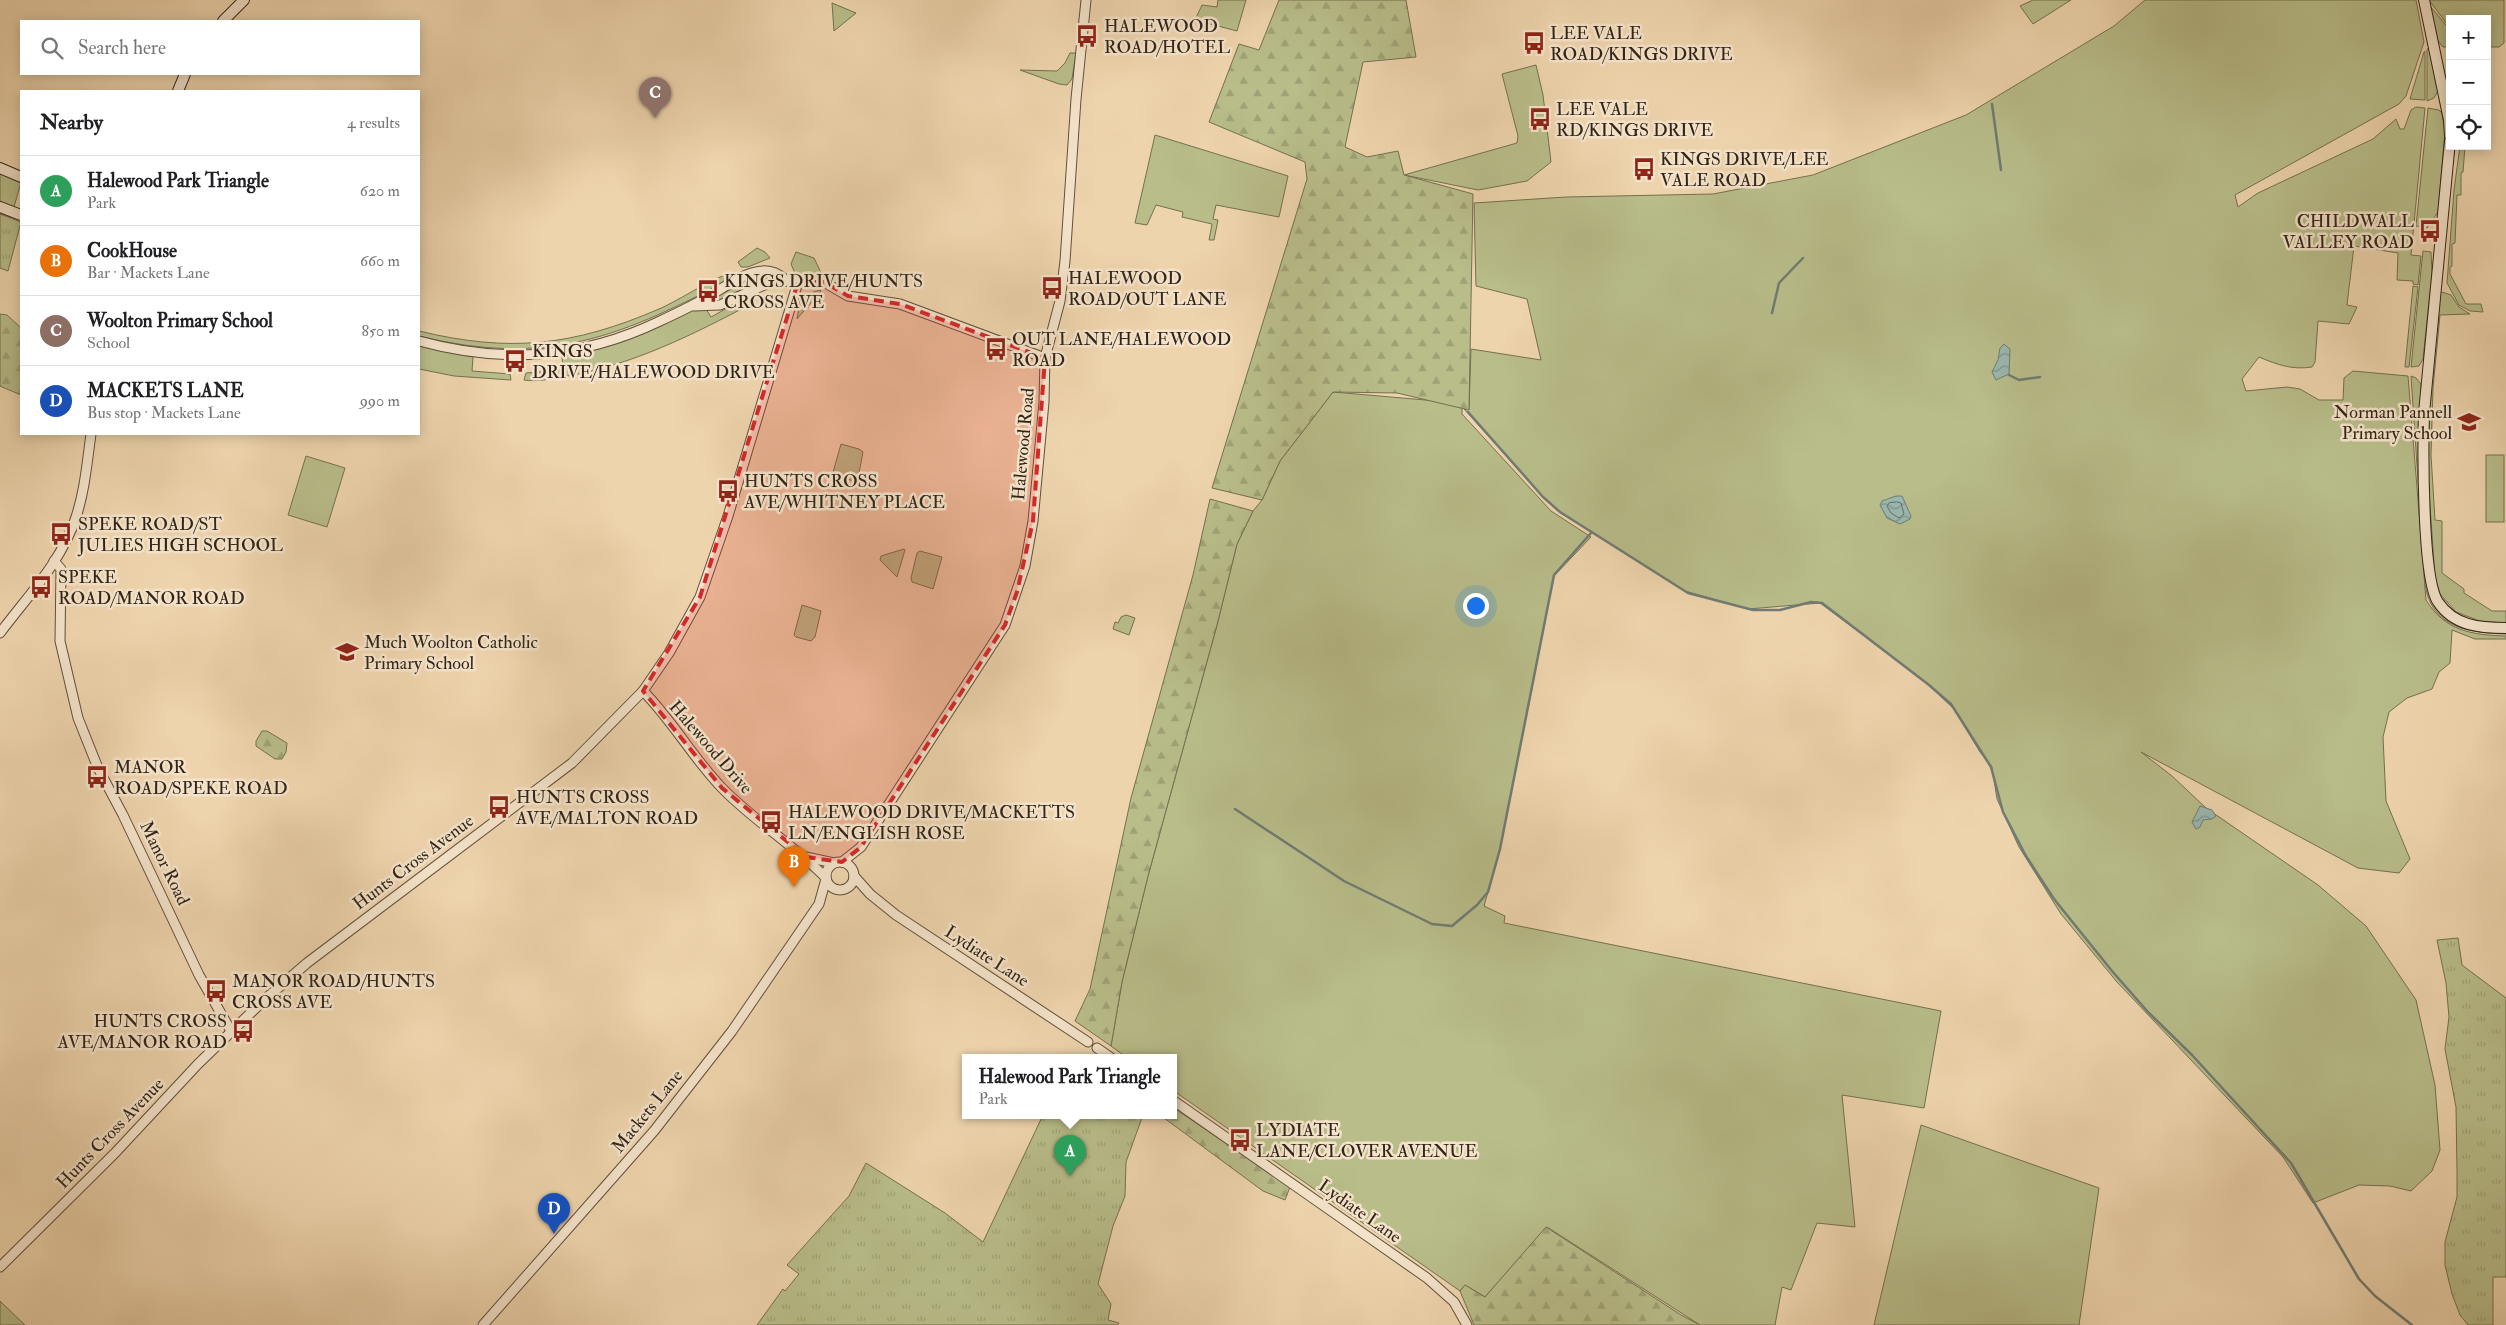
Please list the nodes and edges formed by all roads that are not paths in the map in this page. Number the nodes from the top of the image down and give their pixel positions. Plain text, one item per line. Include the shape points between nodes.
1 (244, 0) edge
2 (1086, 0) edge
3 (2424, 0) edge
4 (227, 17) edge
5 (186, 75) edge
6 (178, 90) edge
7 (2446, 106) edge
8 (2449, 150) edge
9 (0, 168) edge
10 (20, 177) edge
11 (0, 206) edge
12 (20, 215) edge
13 (786, 280) junction
14 (798, 282) junction
15 (692, 306) junction
16 (420, 341) edge
17 (1045, 358) junction
18 (92, 435) edge
19 (54, 561) junction
20 (2506, 628) edge
21 (0, 633) edge
22 (642, 691) junction
23 (861, 846) junction
24 (806, 857) junction
25 (838, 863) junction
26 (854, 873) junction
27 (826, 879) junction
28 (844, 889) junction
29 (870, 894) junction
30 (820, 904) junction
31 (231, 1031) junction
32 (1088, 1042) dead end
33 (1097, 1048) dead end
34 (1106, 1054) edge
35 (1177, 1103) edge
36 (0, 1267) edge
37 (483, 1325) edge
38 (1467, 1325) edge

1 - 4 main road
2 - 17 street, Halewood Road via 1064,271
3 - 7 main road
5 - 6 main road
8 - 20 main road via 2426,372 2423,454 2434,594 2456,619 2474,626
9 - 10 main road
11 - 12 main road
13 - 14 street
13 - 15 street via 773,281 720,305
13 - 15 street via 779,274 761,270
14 - 17 street via 824,282 848,296 900,304
14 - 22 street, Hunts Cross Avenue via 728,516 700,597 669,653
15 - 16 street via 607,342 576,350 516,357 480,355
17 - 23 street, Halewood Road via 1033,521 1017,592 1005,625
18 - 19 street via 77,516
19 - 21 street
19 - 31 street, Manor Road via 61,569 60,642 78,718 98,768
22 - 24 street, Halewood Drive via 722,788
22 - 31 street, Hunts Cross Avenue via 572,763 307,963
23 - 25 street, Halewood Road
23 - 26 street, Halewood Road
24 - 25 street, Halewood Drive
24 - 27 street, Halewood Drive
25 - 26 street via 848,865
25 - 27 street via 828,869
26 - 28 street
26 - 29 street, Lydiate Lane
27 - 28 street via 831,887
27 - 30 street, Mackets Lane
28 - 29 street, Lydiate Lane
28 - 30 street, Mackets Lane
29 - 32 street, Lydiate Lane via 921,932
30 - 37 street, Mackets Lane via 732,1030 654,1131
31 - 36 street, Hunts Cross Avenue
33 - 34 street
35 - 38 street, Lydiate Lane via 1427,1278 1454,1302

